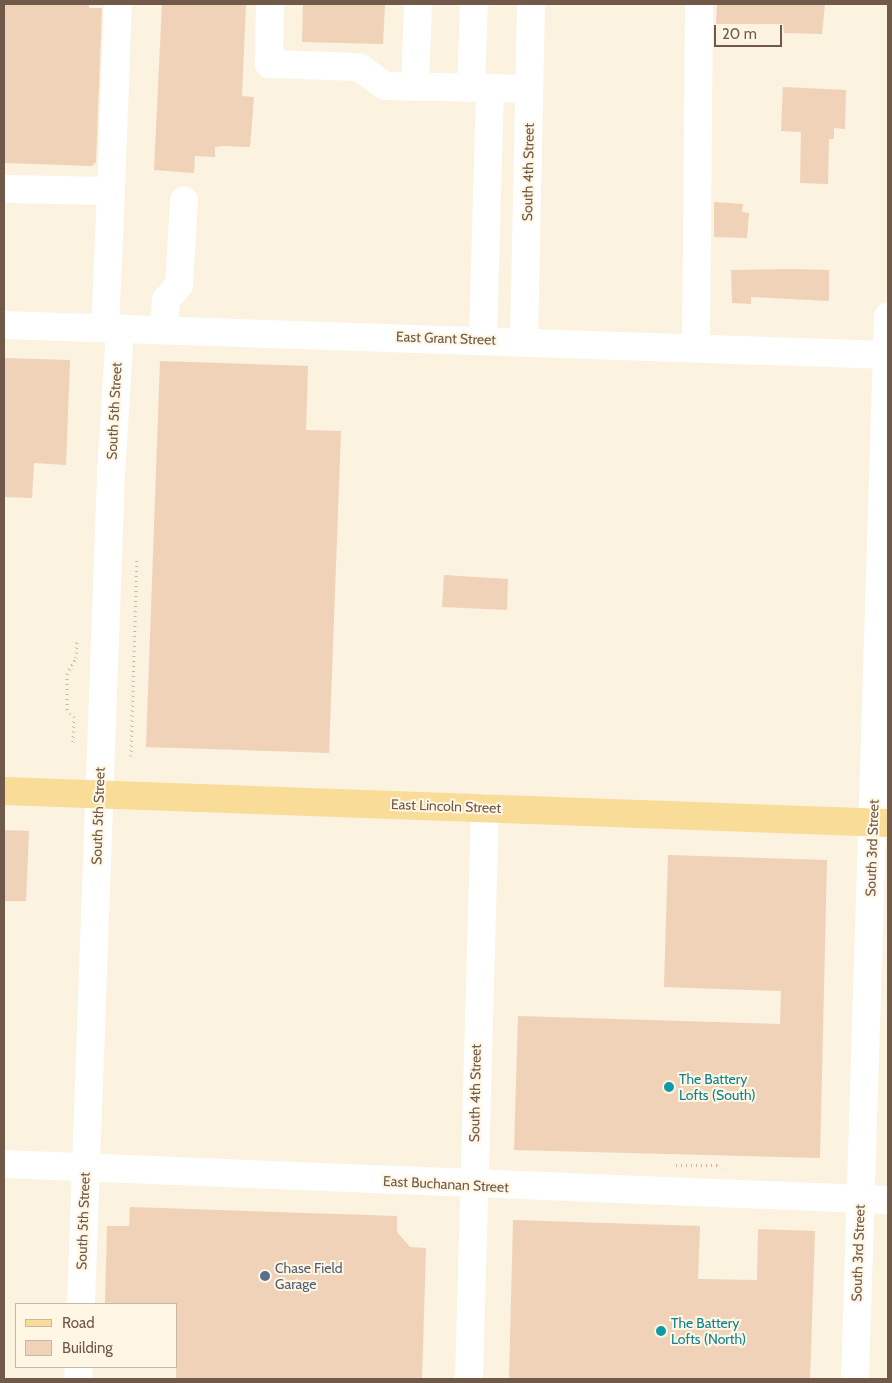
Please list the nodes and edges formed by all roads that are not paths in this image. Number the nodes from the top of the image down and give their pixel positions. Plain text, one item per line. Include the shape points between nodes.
1 (118, 4) edge
2 (270, 4) edge
3 (418, 4) edge
4 (474, 4) edge
5 (531, 4) edge
6 (699, 4) edge
7 (416, 86) junction
8 (481, 88) junction
9 (529, 89) junction
10 (4, 189) edge
11 (111, 191) junction
12 (184, 200) dead end
13 (888, 317) edge
14 (4, 325) edge
15 (112, 328) junction
16 (164, 329) junction
17 (483, 339) junction
18 (524, 340) junction
19 (696, 346) junction
20 (887, 355) edge
21 (887, 430) edge
22 (4, 791) edge
23 (99, 796) junction
24 (485, 807) junction
25 (881, 823) edge
26 (877, 1011) edge
27 (4, 1164) edge
28 (85, 1166) junction
29 (473, 1186) junction
30 (860, 1199) junction
31 (888, 1200) edge
32 (80, 1303) edge
33 (469, 1379) edge
34 (855, 1379) edge

1 - 11 street, South 5th Street
2 - 7 street via 269,64 359,67 385,86
3 - 7 street
4 - 8 street
5 - 9 street, South 4th Street
6 - 19 street
7 - 8 street
8 - 9 street
8 - 17 street
9 - 18 street, South 4th Street
10 - 11 street
11 - 15 street, South 5th Street
12 - 16 street via 180,285 166,300
13 - 20 street, South 3rd Street
14 - 15 street, East Grant Street
15 - 16 street, East Grant Street
15 - 23 street, South 5th Street
16 - 17 street, East Grant Street
17 - 18 street, East Grant Street
18 - 19 street, East Grant Street
19 - 20 street, East Grant Street
20 - 21 street, South 3rd Street
21 - 25 street, South 3rd Street
22 - 23 main road, East Lincoln Street
23 - 24 main road, East Lincoln Street
23 - 28 street, South 5th Street
24 - 25 main road, East Lincoln Street
24 - 29 street, South 4th Street
25 - 26 street, South 3rd Street
26 - 30 street, South 3rd Street
27 - 28 street, East Buchanan Street
28 - 29 street, East Buchanan Street
28 - 32 street, South 5th Street
29 - 30 street, East Buchanan Street
29 - 33 street, South 4th Street
30 - 31 street, East Buchanan Street
30 - 34 street, South 3rd Street

